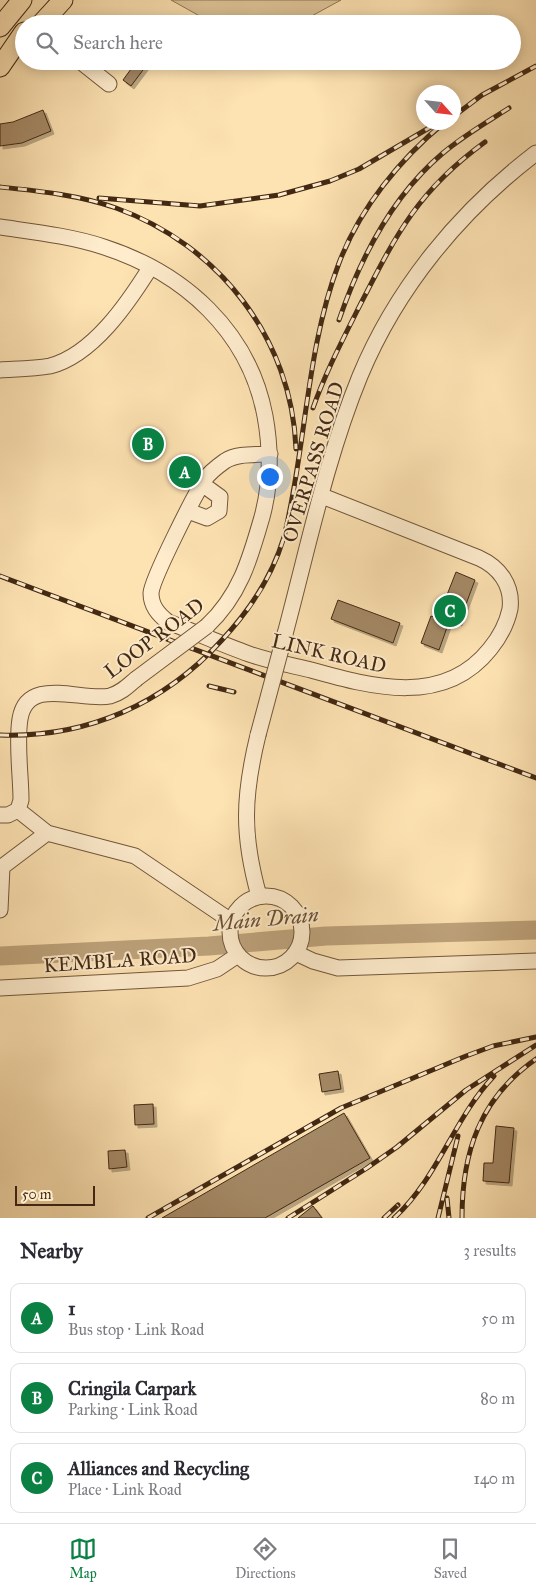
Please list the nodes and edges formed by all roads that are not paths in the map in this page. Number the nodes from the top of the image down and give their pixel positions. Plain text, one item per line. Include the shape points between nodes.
1 (22, 0) edge
2 (51, 0) edge
3 (63, 0) edge
4 (38, 15) edge
5 (49, 15) edge
6 (0, 27) edge
7 (15, 45) edge
8 (15, 50) edge
9 (3, 63) edge
10 (91, 70) edge
11 (109, 84) dead end
12 (536, 153) edge
13 (0, 227) edge
14 (150, 268) junction
15 (0, 370) edge
16 (270, 454) junction
17 (202, 484) junction
18 (322, 496) junction
19 (188, 511) junction
20 (18, 810) junction
21 (0, 815) edge
22 (46, 833) junction
23 (1, 866) edge
24 (259, 896) junction
25 (0, 910) edge
26 (231, 927) junction
27 (298, 950) junction
28 (238, 955) junction
29 (536, 961) edge
30 (0, 988) edge

1 - 6 main road
2 - 4 main road
3 - 5 main road
7 - 9 main road
8 - 9 main road
10 - 11 street
12 - 18 street, OVERPASS ROAD via 501,181 452,229 404,295 360,375
13 - 14 street, LOOP ROAD via 104,247
14 - 15 street via 124,308 92,341 69,357 50,366
14 - 16 street, LOOP ROAD via 210,309 244,353 262,401
16 - 17 street, LINK ROAD via 227,460
16 - 20 street, LOOP ROAD, bridge via 265,504 250,561 235,593 207,626 117,694 46,693 27,702 19,722 21,800
17 - 19 street, LINK ROAD
17 - 19 street via 220,497 219,512 207,518
18 - 19 street, LINK ROAD via 496,567 507,584 510,608 501,633 483,658 460,676 424,686 386,688 250,654 168,622 154,607 152,588
18 - 24 street, OVERPASS ROAD, bridge via 258,735 246,793 248,847
20 - 21 street via 8,816
20 - 22 street
22 - 23 street
22 - 26 street via 135,856
23 - 25 street
24 - 26 street via 242,905
24 - 27 street via 283,899 293,907 303,929
26 - 28 street via 232,945
27 - 28 street via 289,961 268,969 246,963
27 - 29 street via 313,962 338,968
28 - 30 street, KEMBLA ROAD via 217,969 188,978

